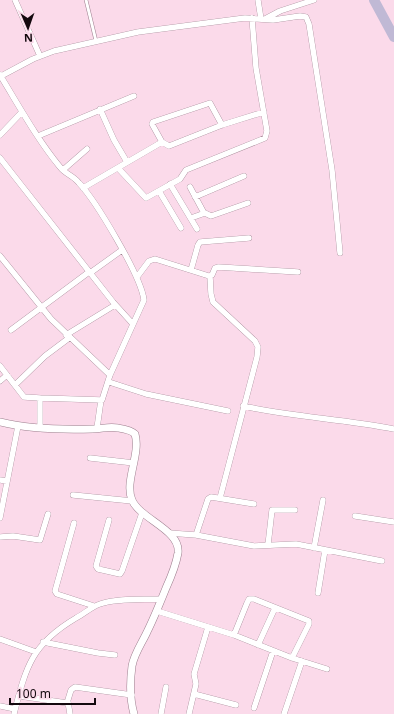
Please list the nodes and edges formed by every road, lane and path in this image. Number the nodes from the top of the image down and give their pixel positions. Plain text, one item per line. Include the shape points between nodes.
1 (15, 0) edge
2 (86, 0) edge
3 (258, 0) edge
4 (314, 0) edge
5 (252, 18) junction
6 (263, 19) junction
7 (96, 42) junction
8 (40, 56) junction
9 (0, 76) edge
10 (134, 96) dead end
11 (100, 109) junction
12 (264, 112) junction
13 (21, 113) junction
14 (222, 125) junction
15 (0, 134) edge
16 (38, 136) junction
17 (162, 142) junction
18 (87, 149) dead end
19 (0, 158) edge
20 (127, 162) junction
21 (118, 168) junction
22 (62, 170) junction
23 (244, 176) dead end
24 (170, 184) junction
25 (190, 187) dead end
26 (83, 188) junction
27 (159, 191) junction
28 (195, 197) junction
29 (248, 203) dead end
30 (204, 213) junction
31 (191, 218) junction
32 (181, 228) dead end
33 (197, 229) dead end
34 (249, 238) dead end
35 (122, 250) junction
36 (340, 253) dead end
37 (1, 260) edge
38 (191, 270) junction
39 (90, 272) junction
40 (298, 272) dead end
41 (210, 276) junction
42 (137, 277) junction
43 (115, 305) junction
44 (41, 307) junction
45 (132, 323) junction
46 (11, 330) dead end
47 (68, 337) junction
48 (0, 366) edge
49 (7, 375) junction
50 (110, 375) junction
51 (0, 380) edge
52 (109, 382) junction
53 (15, 386) junction
54 (40, 398) junction
55 (101, 400) junction
56 (243, 406) junction
57 (228, 411) dead end
58 (0, 422) edge
59 (18, 426) junction
60 (40, 427) junction
61 (97, 428) junction
62 (394, 429) edge
63 (90, 458) dead end
64 (134, 463) junction
65 (0, 480) edge
66 (7, 481) junction
67 (73, 495) dead end
68 (220, 498) junction
69 (323, 500) dead end
70 (132, 501) junction
71 (254, 504) dead end
72 (295, 510) dead end
73 (142, 513) junction
74 (48, 514) dead end
75 (355, 516) dead end
76 (0, 518) edge
77 (109, 520) dead end
78 (394, 522) edge
79 (74, 523) dead end
80 (169, 533) junction
81 (196, 535) junction
82 (0, 537) edge
83 (268, 545) junction
84 (314, 548) junction
85 (325, 550) junction
86 (382, 561) dead end
87 (318, 593) dead end
88 (161, 599) junction
89 (94, 606) junction
90 (275, 608) junction
91 (157, 611) junction
92 (208, 627) junction
93 (234, 635) junction
94 (0, 639) edge
95 (43, 642) junction
96 (258, 645) junction
97 (273, 651) junction
98 (36, 652) junction
99 (115, 655) dead end
100 (292, 658) junction
101 (302, 661) junction
102 (327, 669) dead end
103 (166, 687) dead end
104 (194, 694) junction
105 (132, 695) junction
106 (19, 696) junction
107 (68, 702) junction
108 (236, 705) dead end
109 (0, 706) edge
110 (254, 708) dead end
111 (15, 712) edge
112 (70, 714) edge
113 (134, 714) edge
114 (161, 714) edge
115 (190, 714) edge
116 (284, 714) edge

1 - 8 street
2 - 7 lane
3 - 6 street
4 - 6 street
5 - 6 street
5 - 7 street via 138,32
5 - 12 street via 255,64
6 - 36 street via 303,16 308,21 332,170
7 - 8 street
8 - 9 street
9 - 13 street
10 - 11 street
11 - 16 street
11 - 20 street
12 - 14 street
12 - 24 street via 267,131 265,138 186,170 181,178
13 - 15 street
13 - 16 street
14 - 17 street via 171,146
14 - 17 street via 210,103 152,122
16 - 22 street
17 - 20 street
18 - 22 street
19 - 39 street
20 - 21 street
21 - 26 street
21 - 27 street via 144,198
22 - 26 street
23 - 28 street
24 - 27 street
24 - 31 street
25 - 28 street
26 - 35 street
27 - 32 street
28 - 30 street
29 - 30 street via 211,216
30 - 31 street
31 - 33 street
34 - 38 street via 200,242
35 - 39 street
35 - 42 street
37 - 44 street
38 - 41 street
38 - 42 street via 153,259
39 - 43 street
39 - 44 street
40 - 41 street via 220,267 215,268
41 - 56 street via 213,302 255,341 258,347
42 - 45 street via 144,302
43 - 45 street
43 - 47 street
44 - 46 street
44 - 47 street
45 - 50 street
47 - 50 street
47 - 53 street
48 - 49 street
49 - 51 street
49 - 53 street
50 - 52 street
52 - 55 street via 104,399
52 - 57 street via 146,394
53 - 54 street via 24,397
54 - 55 street
54 - 60 street
55 - 61 street
56 - 62 street
56 - 68 street
58 - 59 street
59 - 60 street
59 - 66 street
60 - 61 street
61 - 64 street via 119,428 134,432
63 - 64 street
64 - 70 street via 130,490
65 - 66 street
66 - 76 street
67 - 70 street
68 - 71 street
68 - 81 street via 213,496 208,499
69 - 84 street
70 - 73 street
72 - 83 street via 272,510
73 - 77 street via 122,571 118,574 98,569 96,566
73 - 80 street
74 - 82 street via 40,540
75 - 78 street
79 - 89 street via 55,591 57,594
80 - 81 street
80 - 88 street via 178,553
81 - 83 street via 235,543
83 - 84 street via 287,543
84 - 85 street
85 - 86 street
85 - 87 street
88 - 89 street via 112,602
88 - 91 street
89 - 95 street via 58,628
90 - 93 street via 249,599
90 - 96 street
90 - 100 street via 309,622
91 - 92 street
91 - 105 street via 132,665
92 - 93 street
92 - 104 street via 194,674 197,683
93 - 96 street
94 - 98 street
95 - 98 street
95 - 99 street
96 - 97 street
97 - 100 street
97 - 110 street
98 - 106 street via 26,669
100 - 101 street
101 - 102 street
101 - 116 street
103 - 114 street
104 - 108 street
104 - 115 street
105 - 107 street via 73,688
105 - 113 street
106 - 107 street
106 - 111 street
107 - 112 street
109 - 111 street

